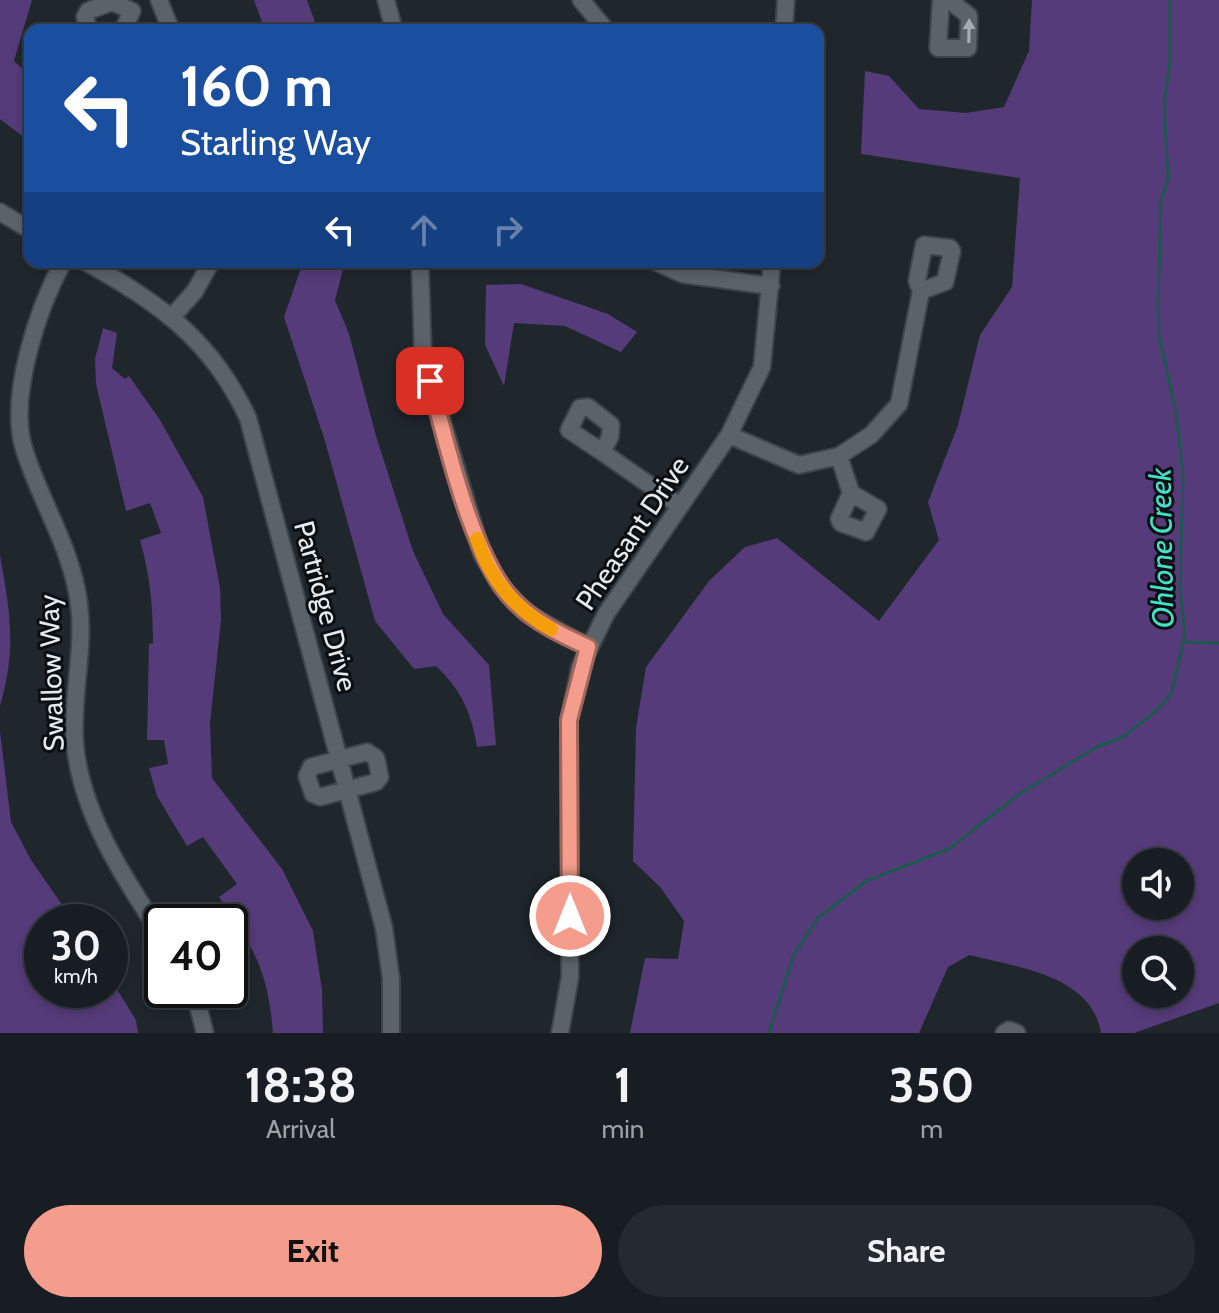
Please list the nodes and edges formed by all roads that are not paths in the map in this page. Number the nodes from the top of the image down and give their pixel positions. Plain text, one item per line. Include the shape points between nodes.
1 (158, 0) edge
2 (386, 0) edge
3 (581, 0) edge
4 (786, 0) edge
5 (941, 0) edge
6 (949, 0) edge
7 (132, 11) junction
8 (87, 24) edge
9 (126, 24) edge
10 (168, 24) edge
11 (392, 24) edge
12 (601, 24) edge
13 (784, 24) edge
14 (0, 212) edge
15 (24, 226) edge
16 (60, 268) edge
17 (95, 268) edge
18 (208, 268) edge
19 (420, 268) edge
20 (669, 268) edge
21 (772, 268) edge
22 (771, 286) junction
23 (921, 291) dead end
24 (172, 317) junction
25 (729, 435) junction
26 (602, 452) dead end
27 (839, 456) junction
28 (851, 493) dead end
29 (680, 506) junction
30 (588, 647) junction
31 (339, 759) junction
32 (347, 790) junction
33 (144, 909) edge
34 (199, 1008) edge
35 (205, 1033) edge
36 (391, 1033) edge
37 (560, 1033) edge
38 (1004, 1033) edge
39 (1017, 1033) edge

1 - 7 street
1 - 10 street
2 - 11 street
3 - 12 street
4 - 13 street
5 -> 6 street via 938,48 968,48 969,16
7 - 8 street via 112,2 88,11
7 - 9 street
14 - 15 street
16 - 33 street, Swallow Way via 21,378 23,447 62,538 79,603 75,744 90,807
17 - 24 street, Partridge Drive
18 - 24 street
19 - 30 street via 423,357 482,554 500,585 526,613
20 - 22 street
21 - 22 street, Pheasant Drive
22 - 25 street, Pheasant Drive via 762,367
23 - 27 street via 899,404 886,422
24 - 31 street, Partridge Drive via 214,360 248,418
25 - 27 street via 799,465
25 - 29 street, Pheasant Drive
26 - 29 street
27 - 28 street
29 - 30 street, Pheasant Drive
30 - 37 street, Pheasant Drive via 569,720 570,977
31 - 32 street, Partridge Drive
31 - 32 street via 311,767 307,776 316,796
31 - 32 street via 367,752 376,758 378,780
32 - 36 street, Partridge Drive via 387,944
34 - 35 street
38 - 39 street

